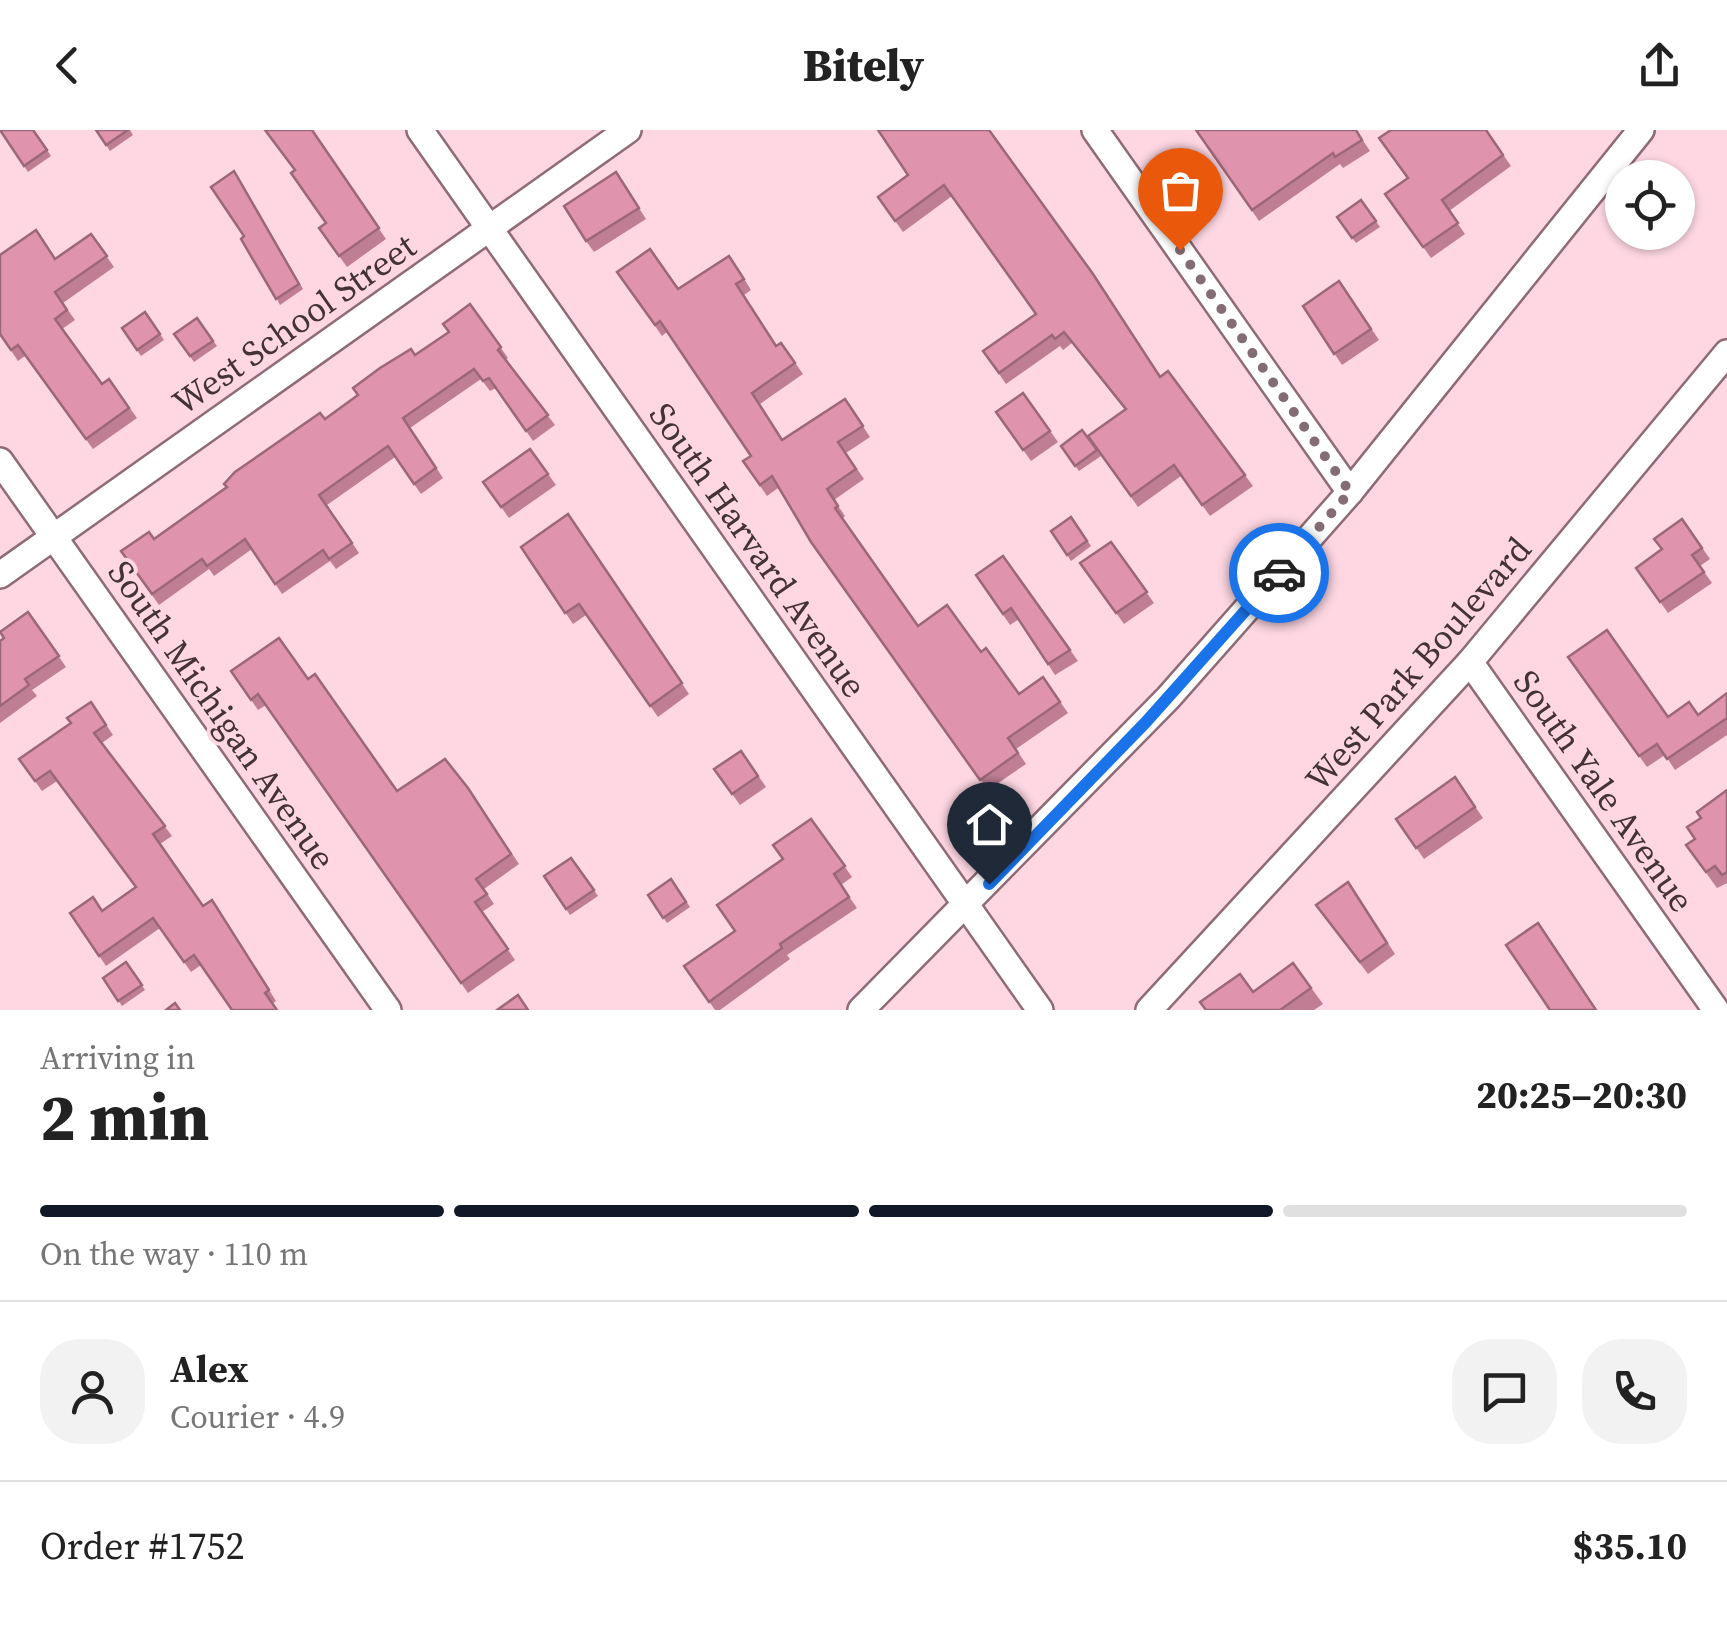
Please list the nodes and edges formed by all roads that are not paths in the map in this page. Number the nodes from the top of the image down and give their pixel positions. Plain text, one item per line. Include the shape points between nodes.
1 (420, 130) edge
2 (628, 130) edge
3 (1095, 130) edge
4 (1640, 130) edge
5 (489, 228) junction
6 (1727, 353) edge
7 (0, 461) edge
8 (1350, 492) junction
9 (53, 537) junction
10 (0, 574) edge
11 (1470, 662) junction
12 (966, 907) junction
13 (388, 1010) edge
14 (861, 1010) edge
15 (1040, 1010) edge
16 (1150, 1010) edge
17 (1716, 1010) edge

1 - 5 street, South Harvard Avenue
2 - 5 street, West School Street
3 - 8 street
4 - 8 street
5 - 9 street, West School Street
5 - 12 street, South Harvard Avenue
6 - 11 street, West Park Boulevard
7 - 9 street, South Michigan Avenue
8 - 12 street via 1168,698
9 - 10 street, West School Street
9 - 13 street, South Michigan Avenue
11 - 16 street, West Park Boulevard
11 - 17 street, South Yale Avenue
12 - 14 street
12 - 15 street, South Harvard Avenue

